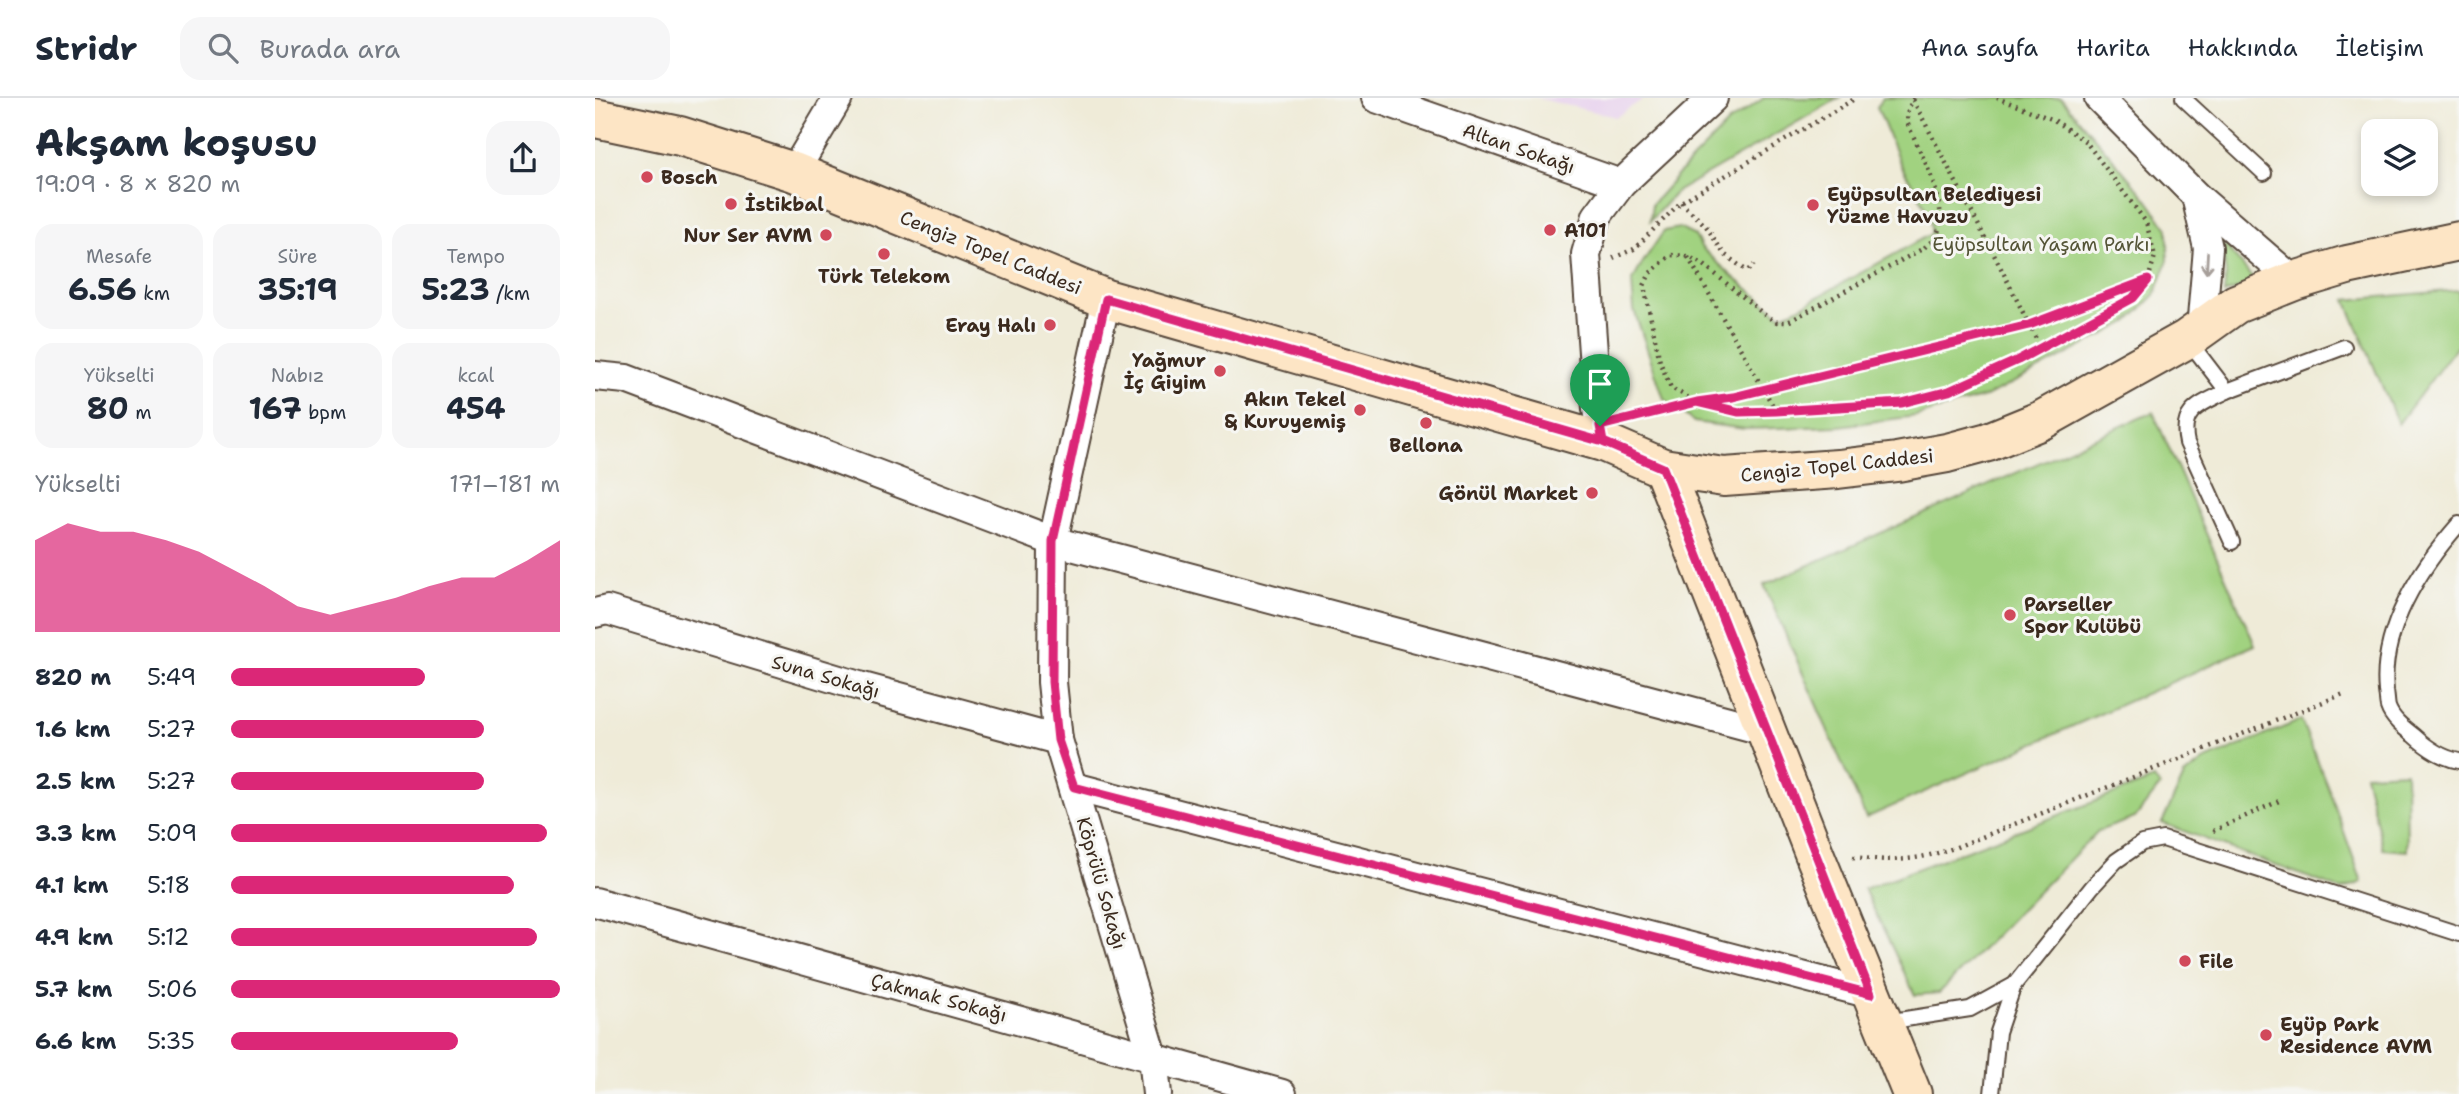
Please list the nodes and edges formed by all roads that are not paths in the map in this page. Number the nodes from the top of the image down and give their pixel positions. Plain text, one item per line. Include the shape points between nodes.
1 (838, 98) edge
2 (1376, 98) edge
3 (2099, 98) edge
4 (2183, 98) edge
5 (1707, 100) edge
6 (595, 118) edge
7 (795, 172) junction
8 (2264, 173) dead end
9 (1622, 184) junction
10 (2196, 196) junction
11 (2459, 240) edge
12 (2294, 281) junction
13 (1106, 299) junction
14 (2194, 335) junction
15 (2344, 347) dead end
16 (595, 376) edge
17 (2227, 391) junction
18 (1601, 434) junction
19 (1663, 468) junction
20 (2459, 524) edge
21 (1053, 541) junction
22 (2232, 542) dead end
23 (595, 613) edge
24 (1766, 732) junction
25 (1058, 740) junction
26 (2459, 761) edge
27 (1074, 787) junction
28 (595, 902) edge
29 (2459, 934) edge
30 (2014, 985) junction
31 (1876, 1008) junction
32 (1153, 1057) junction
33 (1157, 1094) edge
34 (1282, 1094) edge
35 (1912, 1094) edge
36 (1992, 1094) edge

1 - 7 street
2 - 9 street, Altan Sokağı
3 - 10 street
4 - 8 lane
5 - 9 street
6 - 7 main road, Cengiz Topel Caddesi via 680,136
7 - 13 main road, Cengiz Topel Caddesi
9 - 18 street via 1597,216 1586,254
10 - 12 street
10 -> 14 street via 2208,248
11 - 12 main road, Cengiz Topel Caddesi
12 - 14 main road, Cengiz Topel Caddesi via 2236,304
13 - 18 main road, Cengiz Topel Caddesi
13 - 21 street, Köprülü Sokağı
14 - 17 lane
14 - 19 main road, Cengiz Topel Caddesi via 2042,420 1947,453 1897,463 1771,475 1724,477
15 - 17 lane
16 - 21 street via 626,379
17 - 22 lane via 2193,409 2184,431
18 - 19 main road, Cengiz Topel Caddesi
19 - 24 main road
20 - 26 lane via 2413,589 2394,628 2385,674 2388,707 2401,725 2423,744
21 - 24 street
21 - 25 street, Köprülü Sokağı via 1052,682
23 - 25 street, Suna Sokağı via 607,610
24 - 31 main road
25 - 27 street, Köprülü Sokağı
27 - 31 street
27 - 32 street, Köprülü Sokağı
28 - 32 street, Çakmak Sokağı
29 - 30 lane via 2164,838 2142,843 2116,861
30 - 31 lane via 1970,1009
30 - 36 lane via 1998,1032
31 - 35 main road
32 - 33 street, Köprülü Sokağı
32 - 34 street, Çakmak Sokağı

